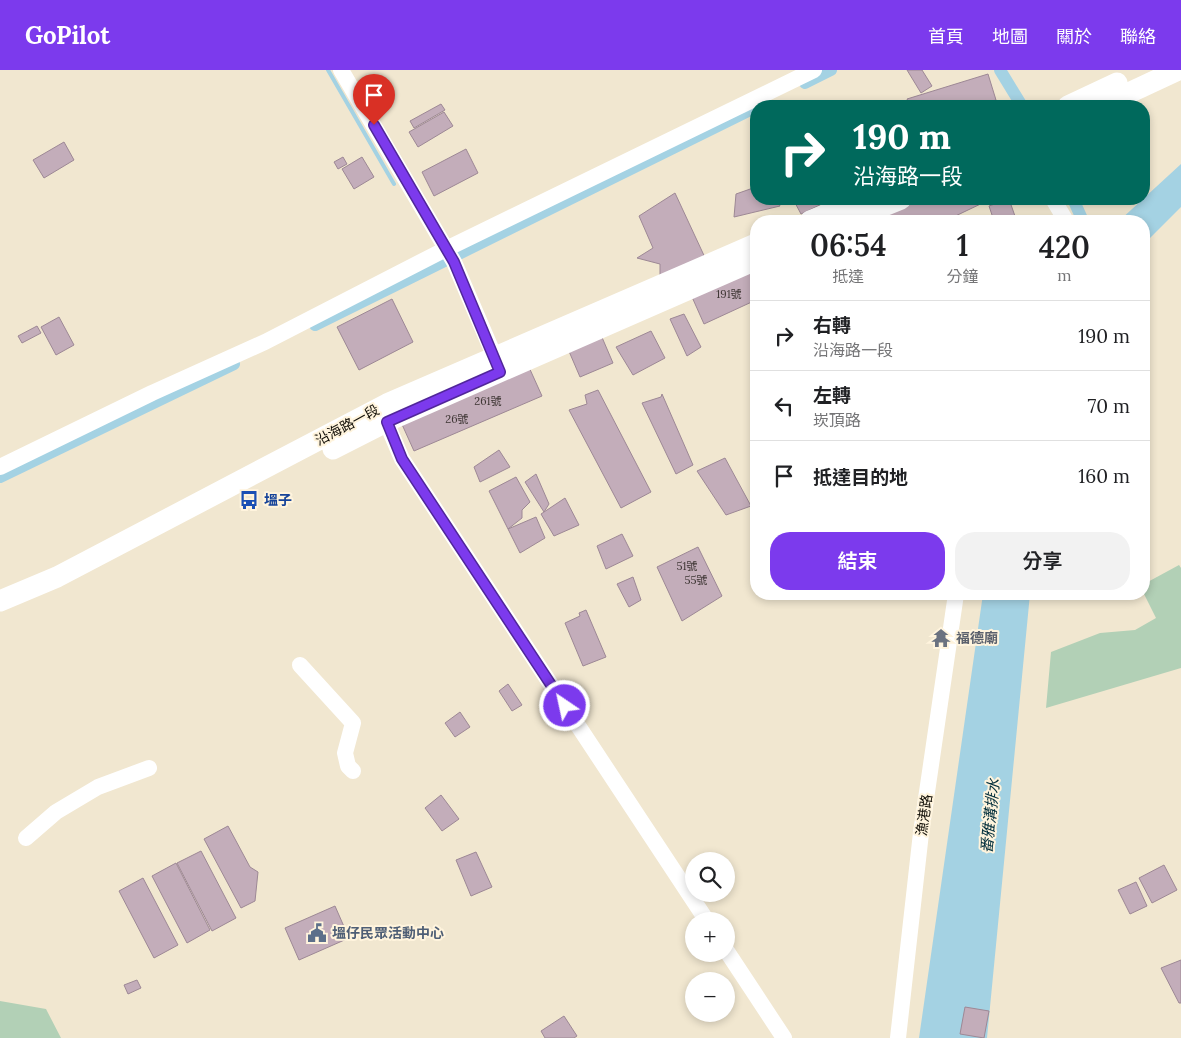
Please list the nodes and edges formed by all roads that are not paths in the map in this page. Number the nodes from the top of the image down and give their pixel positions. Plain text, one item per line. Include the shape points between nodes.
1 (341, 70) edge
2 (814, 70) edge
3 (1144, 70) edge
4 (1178, 70) edge
5 (752, 100) edge
6 (1081, 100) edge
7 (1114, 100) edge
8 (750, 101) edge
9 (849, 205) edge
10 (886, 205) edge
11 (825, 215) edge
12 (862, 215) edge
13 (750, 247) edge
14 (446, 249) junction
15 (750, 262) edge
16 (693, 279) junction
17 (498, 364) junction
18 (384, 415) junction
19 (0, 467) edge
20 (0, 600) edge
21 (955, 600) edge
22 (0, 616) edge
23 (300, 665) dead end
24 (149, 768) dead end
25 (353, 771) dead end
26 (26, 838) dead end
27 (701, 912) edge
28 (734, 962) edge
29 (784, 1038) edge
30 (898, 1038) edge

1 - 14 street
2 - 5 street
3 - 6 main road
4 - 7 main road
8 - 14 street
9 - 11 main road
10 - 12 main road
13 - 16 main road, 沿海路一段
14 - 17 street
14 - 19 street via 265,342
15 - 16 main road, 沿海路一段
16 - 17 main road, 沿海路一段
17 - 18 main road, 沿海路一段
18 - 20 main road, 沿海路一段 via 57,577
18 - 22 main road, 沿海路一段 via 211,511 56,592
18 - 27 street via 402,459
21 - 30 street, 漁港路 via 921,833
23 - 25 street via 353,723 345,753 348,766
24 - 26 street via 98,787 56,812
28 - 29 street

